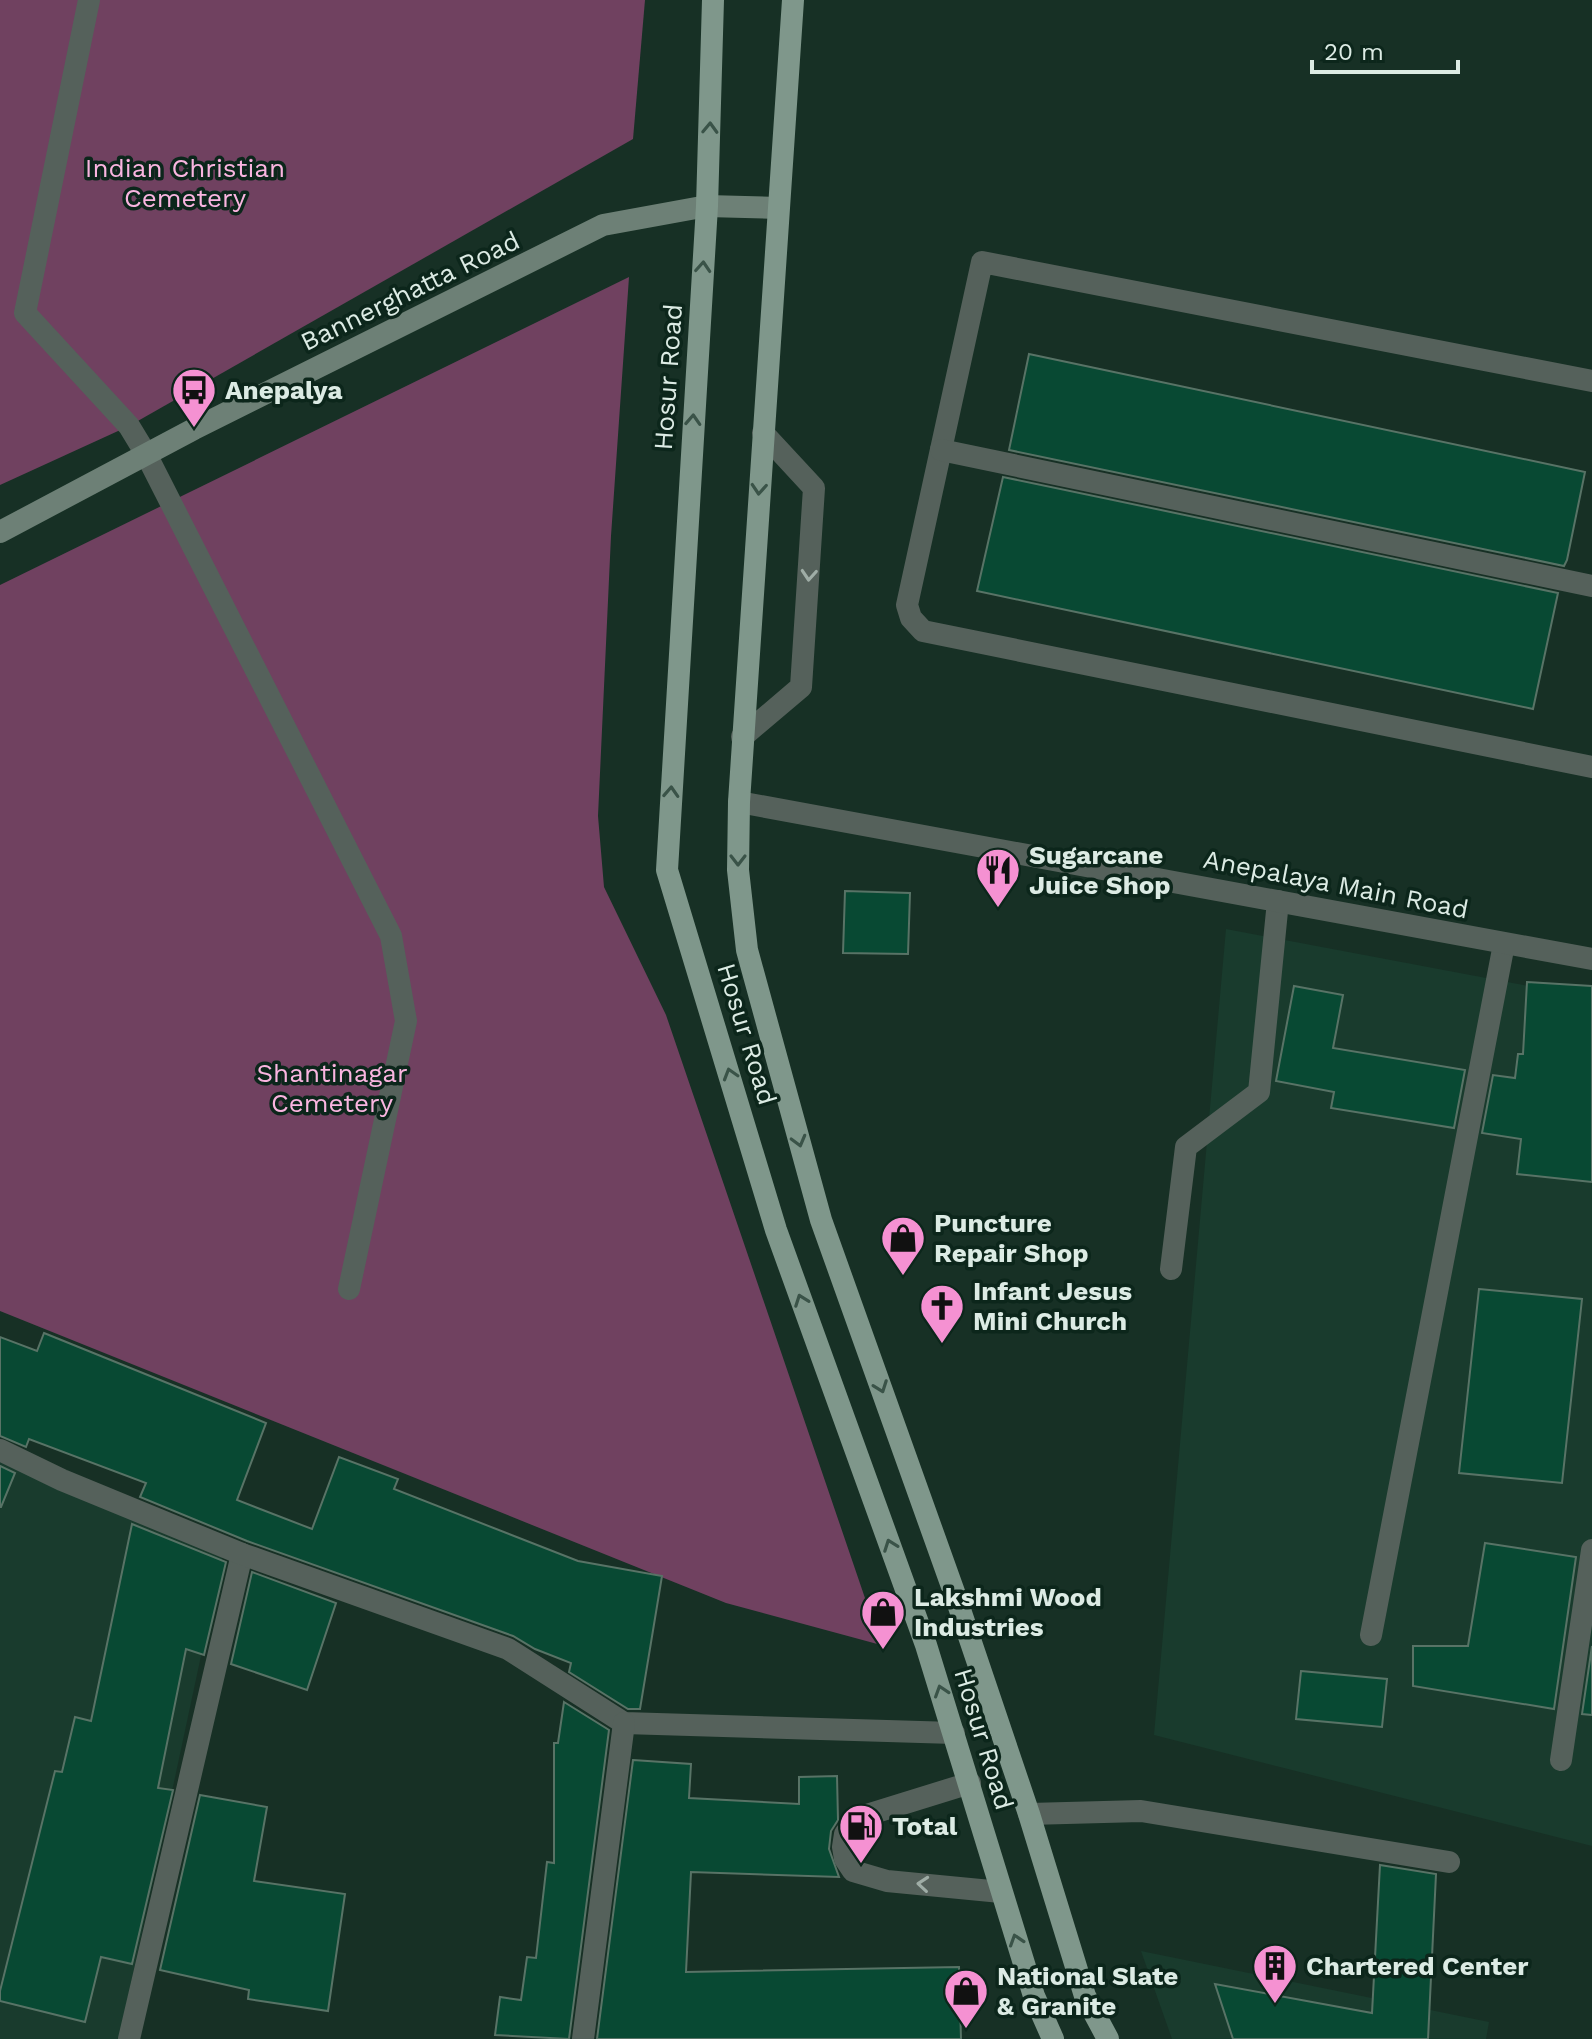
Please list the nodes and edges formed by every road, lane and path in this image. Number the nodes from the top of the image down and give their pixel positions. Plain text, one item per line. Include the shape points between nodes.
1 (89, 0) edge
2 (713, 0) edge
3 (793, 0) edge
4 (707, 206) junction
5 (778, 208) junction
6 (1592, 381) edge
7 (763, 433) junction
8 (941, 450) junction
9 (146, 454) junction
10 (0, 532) edge
11 (1592, 586) edge
12 (742, 737) junction
13 (1592, 767) edge
14 (739, 802) junction
15 (1278, 901) junction
16 (1504, 944) junction
17 (1592, 959) edge
18 (1171, 1269) dead end
19 (349, 1289) dead end
20 (0, 1450) edge
21 (1592, 1550) edge
22 (242, 1554) junction
23 (1371, 1635) dead end
24 (624, 1723) junction
25 (954, 1733) junction
26 (1561, 1760) dead end
27 (970, 1783) junction
28 (1029, 1814) junction
29 (1449, 1862) dead end
30 (1001, 1892) junction
31 (129, 2039) edge
32 (583, 2039) edge
33 (1053, 2039) edge
34 (1108, 2039) edge

1 - 9 street via 25,313 129,426
4 -> 2 main road, Hosur Road
3 - 5 main road, Hosur Road
4 - 5 main road, Bannerghatta Road
4 - 9 main road, Bannerghatta Road via 603,225
25 -> 4 main road, Hosur Road via 776,1230 667,870
5 - 7 main road, Hosur Road
6 - 8 street via 982,262
7 -> 12 main road, Hosur Road
7 -> 12 street via 814,488 801,687
8 - 11 street
8 - 13 street via 908,595 911,618 923,631
9 - 10 main road, Bannerghatta Road
9 - 19 street via 391,936 406,1021
12 - 14 main road, Hosur Road
14 - 15 street, Anepalaya Main Road
14 -> 28 main road, Hosur Road via 738,870 747,950 821,1220
15 - 16 street, Anepalaya Main Road
15 - 18 street via 1259,1092 1186,1147
16 - 17 street, Anepalaya Main Road
16 - 23 street
20 - 22 street
21 - 26 street
22 - 24 street via 508,1649
22 - 31 street
24 - 25 street
24 - 32 street
25 - 27 main road, Hosur Road
27 - 30 main road, Hosur Road
30 -> 27 street via 887,1881 853,1871 845,1859 845,1834 857,1818
28 - 29 street via 1141,1811
28 - 34 main road, Hosur Road via 1085,1996
33 -> 30 main road, Hosur Road

